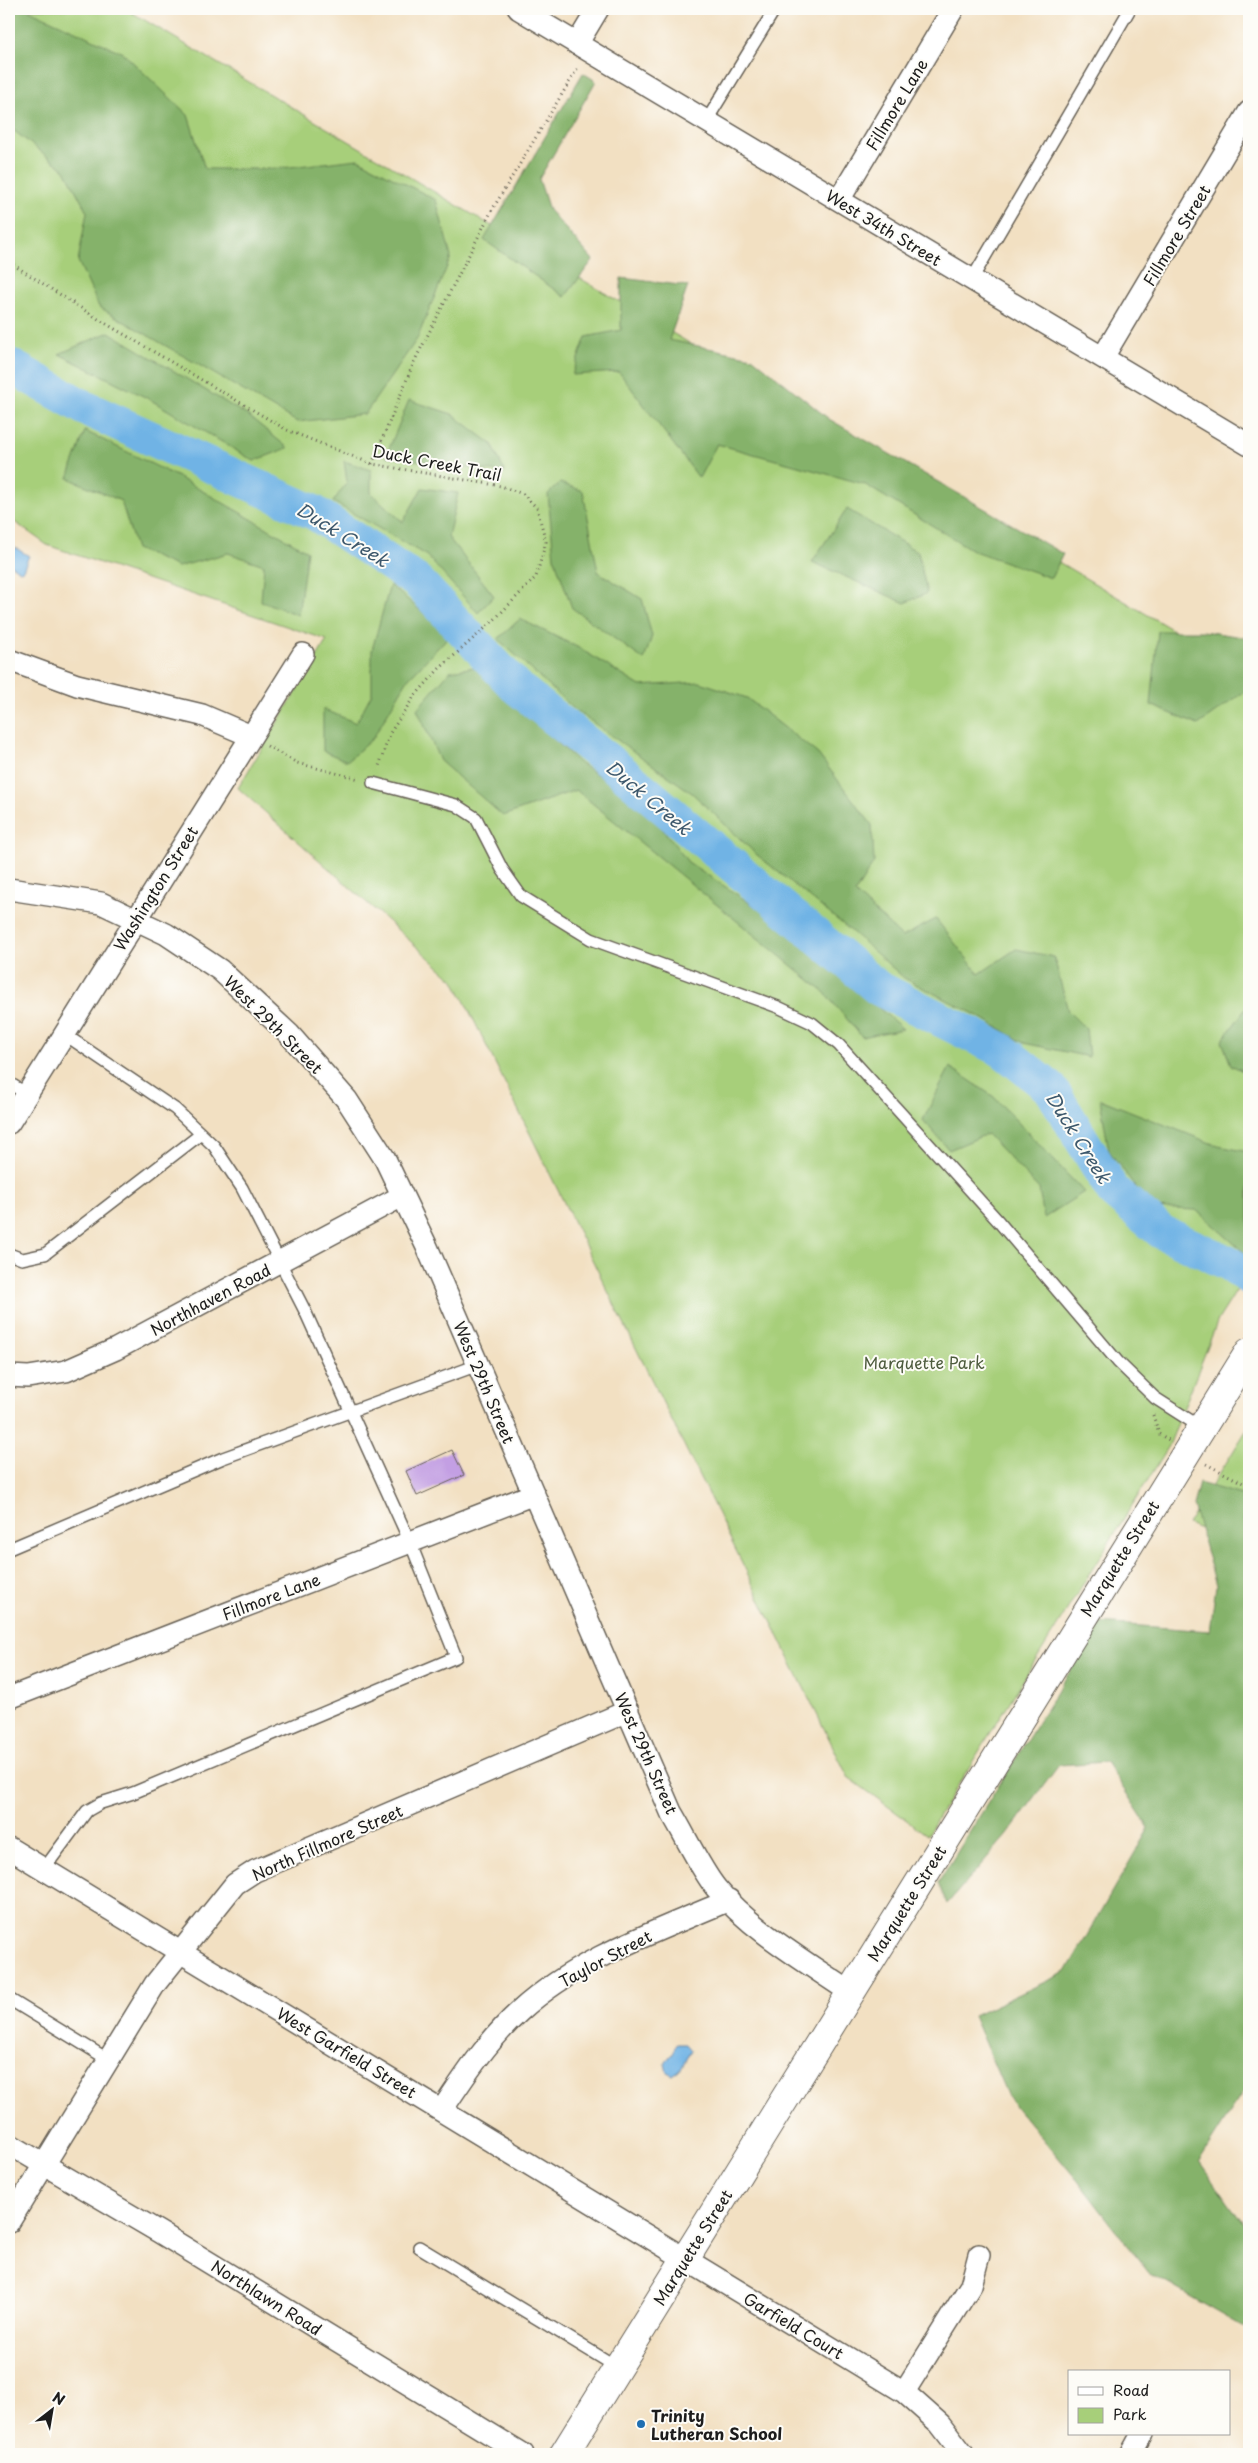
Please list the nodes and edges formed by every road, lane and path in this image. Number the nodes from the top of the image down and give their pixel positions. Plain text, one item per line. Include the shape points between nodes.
1 (519, 9) edge
2 (598, 9) edge
3 (775, 9) edge
4 (953, 9) edge
5 (1130, 9) edge
6 (583, 47) junction
7 (1249, 112) edge
8 (707, 120) junction
9 (839, 200) junction
10 (9, 262) edge
11 (972, 279) junction
12 (1103, 357) junction
13 (1249, 444) edge
14 (372, 464) junction
15 (303, 654) dead end
16 (9, 660) edge
17 (251, 736) junction
18 (373, 783) junction
19 (9, 888) edge
20 (135, 919) junction
21 (64, 1034) junction
22 (9, 1083) edge
23 (27, 1094) junction
24 (9, 1123) edge
25 (201, 1134) junction
26 (402, 1196) junction
27 (9, 1254) edge
28 (280, 1262) junction
29 (1249, 1352) edge
30 (478, 1365) junction
31 (9, 1376) edge
32 (351, 1412) junction
33 (1209, 1417) junction
34 (534, 1494) junction
35 (410, 1542) junction
36 (9, 1549) edge
37 (9, 1698) edge
38 (628, 1711) junction
39 (9, 1848) edge
40 (44, 1869) junction
41 (729, 1900) junction
42 (181, 1951) junction
43 (850, 1992) junction
44 (9, 1999) edge
45 (108, 2060) junction
46 (442, 2110) junction
47 (9, 2144) edge
48 (44, 2165) junction
49 (9, 2222) edge
50 (419, 2248) dead end
51 (979, 2255) dead end
52 (684, 2259) junction
53 (618, 2367) junction
54 (904, 2392) junction
55 (1141, 2436) edge
56 (523, 2454) edge
57 (564, 2454) edge
58 (963, 2454) edge
59 (1131, 2454) edge

1 - 6 street, West 34th Street
2 - 6 street
3 - 8 lane
4 - 9 street, Fillmore Lane
5 - 11 lane
6 - 8 street, West 34th Street
6 - 14 path via 492,210 414,362
7 - 12 street, Fillmore Street
8 - 9 street, West 34th Street
9 - 11 street, West 34th Street
10 - 14 path, Duck Creek Trail via 103,322 287,430
11 - 12 street, West 34th Street
12 - 13 street, West 34th Street
14 - 18 path, Duck Creek Trail via 501,486 523,494 537,508 546,542 536,577 413,698 390,733
15 - 17 street, Washington Street
16 - 17 street via 77,684 202,716
17 - 18 path via 297,763
17 - 20 street, Washington Street
18 - 33 lane via 456,805 476,818 502,869 521,896 590,939 778,1007 812,1023 839,1046 999,1222 1118,1362 1155,1398
19 - 20 street, West 29th Street via 101,903
20 - 21 street, Washington Street
20 - 26 street, West 29th Street via 166,934 220,970 289,1034 347,1100 385,1159
21 - 23 street, Washington Street
21 - 25 lane via 175,1109
22 - 23 lane
23 - 24 street, Washington Street
25 - 27 lane via 45,1254 22,1259
25 - 28 lane via 214,1146 242,1188
26 - 28 street, Northhaven Road
26 - 30 street, West 29th Street
28 - 31 street, Northhaven Road via 116,1350 74,1367 28,1377
28 - 32 lane
29 - 33 main road, Marquette Street
30 - 32 lane
30 - 34 street, West 29th Street
32 - 35 lane
32 - 36 lane via 223,1458
33 - 43 main road, Marquette Street
34 - 35 street, Fillmore Lane
34 - 38 street, West 29th Street
35 - 37 street, Fillmore Lane
35 - 40 lane via 456,1656 133,1793 101,1803 87,1811
38 - 41 street, West 29th Street via 671,1812 716,1888
38 - 42 street, North Fillmore Street via 255,1871 235,1884
39 - 40 street, West Garfield Street
40 - 42 street, West Garfield Street
41 - 43 street, West 29th Street via 789,1950
41 - 46 street, Taylor Street via 630,1943 565,1977 520,2011 469,2069
42 - 45 street, North Fillmore Street via 155,1984
42 - 46 street, West Garfield Street
43 - 52 main road, Marquette Street
44 - 45 lane
45 - 48 street, North Fillmore Street
46 - 52 street, West Garfield Street
47 - 48 street, Northlawn Road
48 - 49 street, North Fillmore Street
48 - 56 street, Northlawn Road via 160,2232
50 - 53 lane
51 - 54 street via 971,2285
52 - 53 main road, Marquette Street
52 - 54 street, Garfield Court
53 - 57 main road, Marquette Street
54 - 58 street, Garfield Court via 940,2424
55 - 59 street

